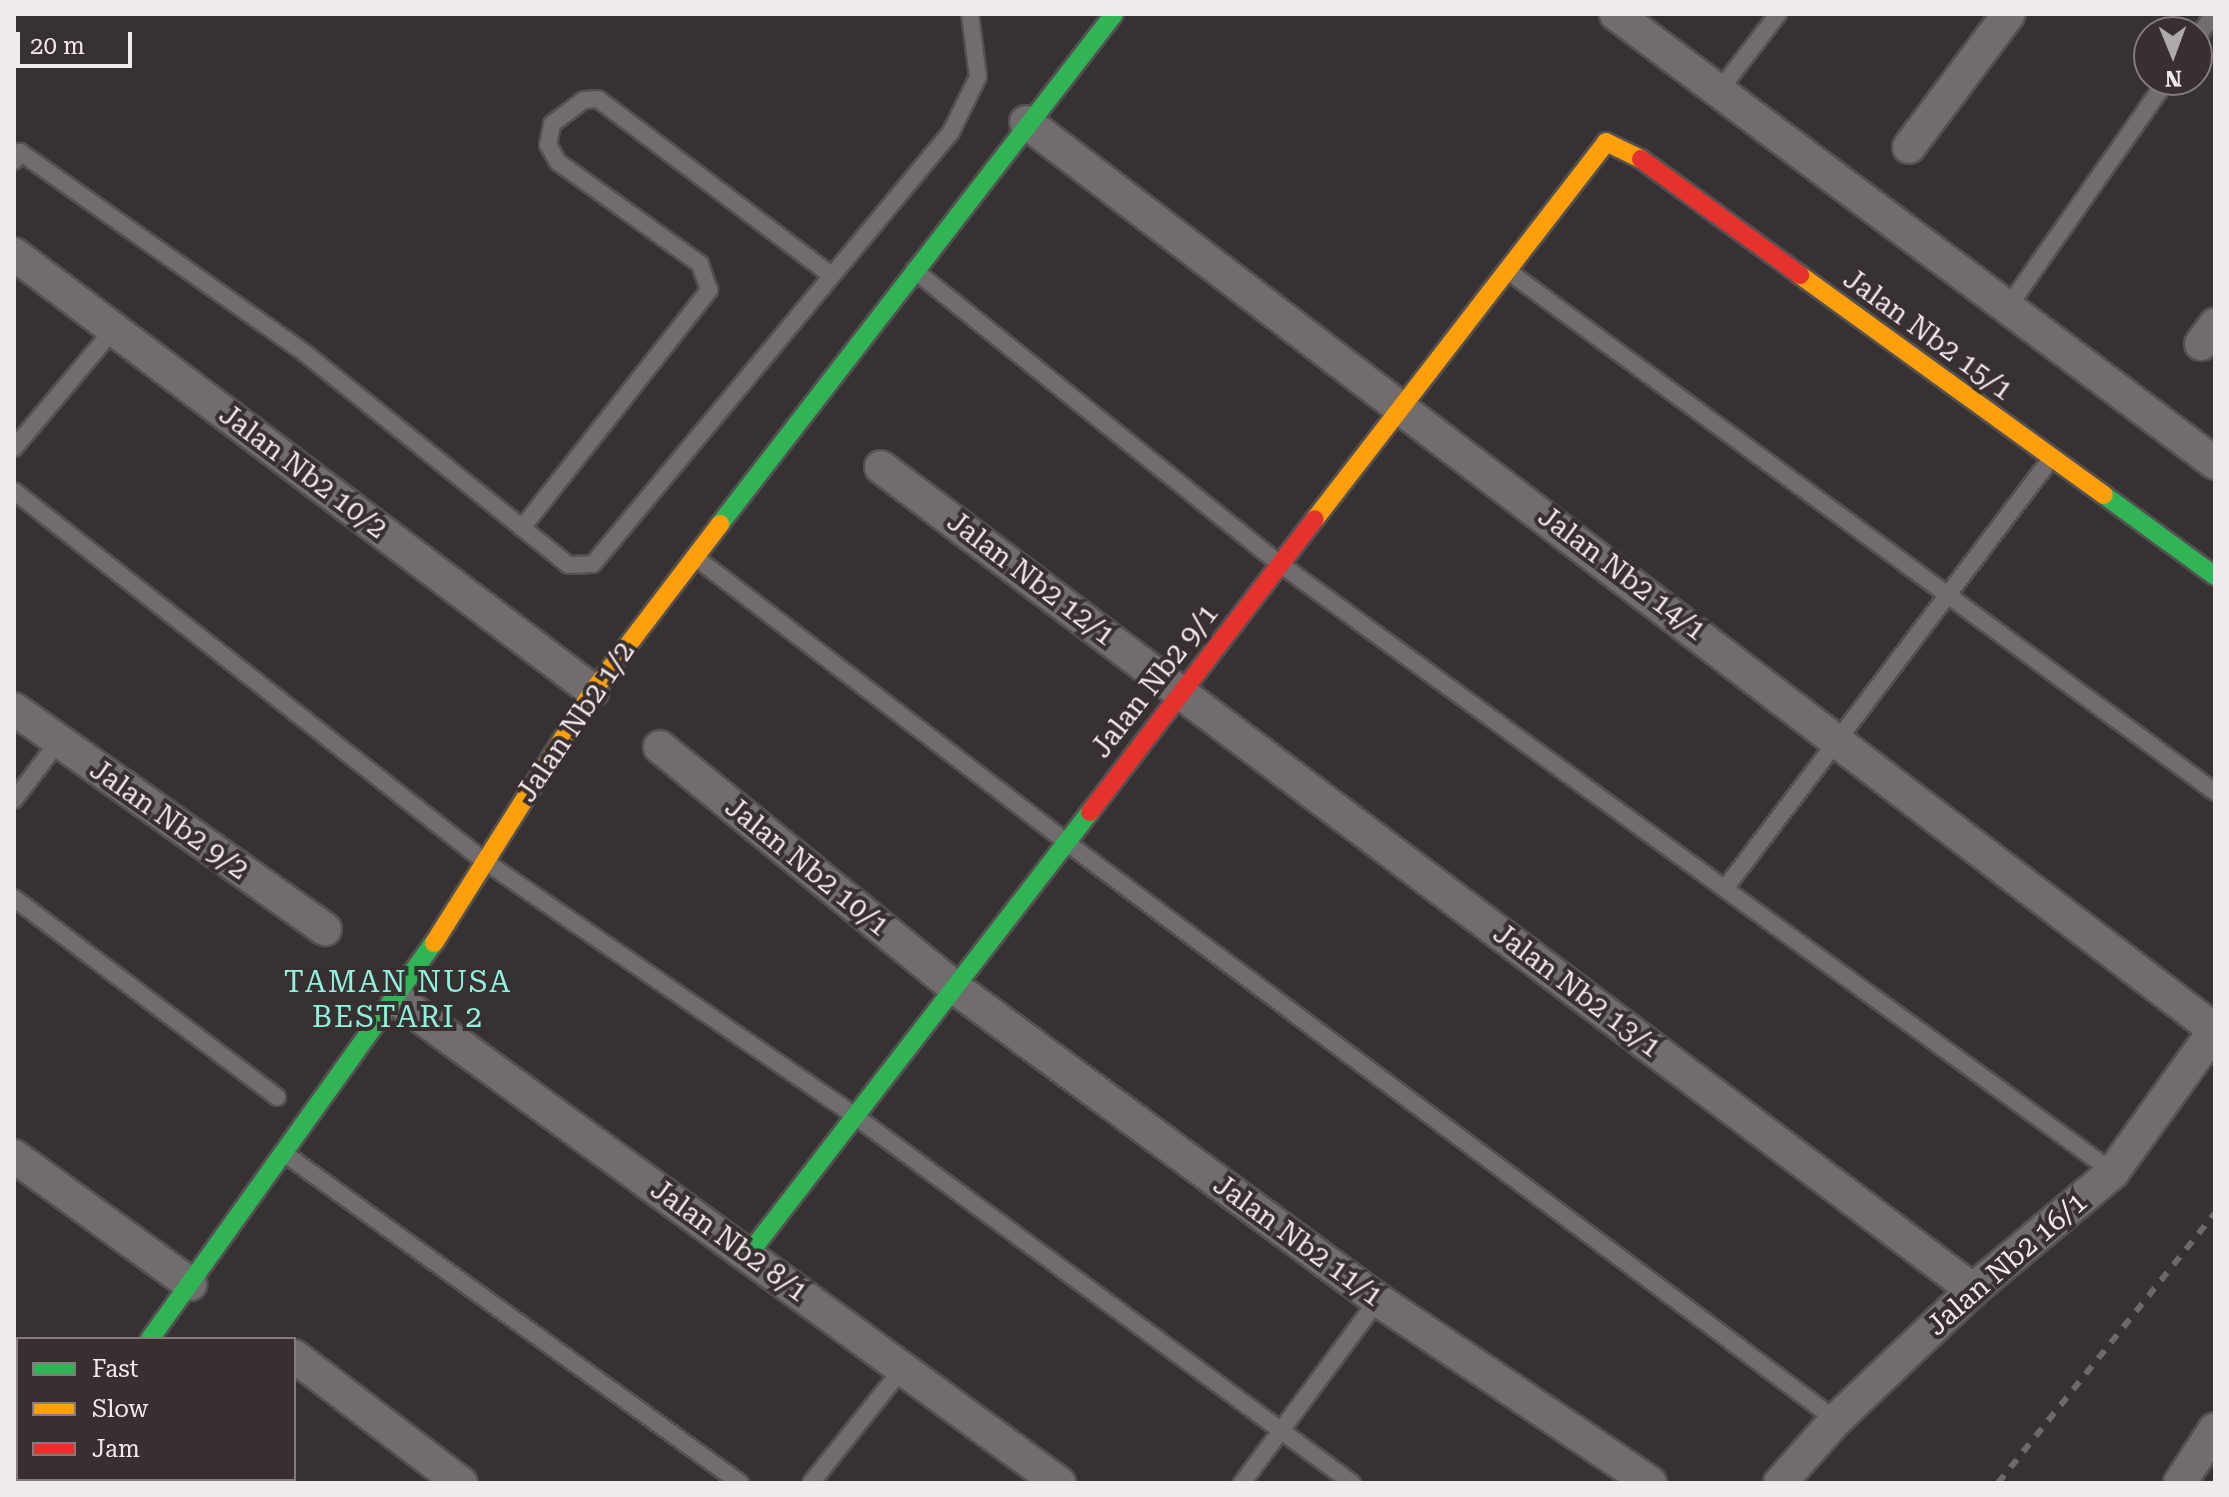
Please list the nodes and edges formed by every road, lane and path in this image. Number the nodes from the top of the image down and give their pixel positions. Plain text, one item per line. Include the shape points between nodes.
1 (970, 14) edge
2 (1114, 14) edge
3 (1616, 14) edge
4 (1778, 14) edge
5 (2009, 14) edge
6 (1719, 91) junction
7 (2156, 96) edge
8 (1026, 122) junction
9 (1606, 142) joint
10 (1909, 147) dead end
11 (16, 153) edge
12 (14, 254) edge
13 (913, 269) junction
14 (1506, 270) junction
15 (832, 276) junction
16 (2008, 307) junction
17 (114, 329) junction
18 (1402, 406) junction
19 (14, 448) edge
20 (2050, 460) junction
21 (2215, 463) edge
22 (881, 467) dead end
23 (14, 491) edge
24 (522, 528) junction
25 (695, 557) junction
26 (1280, 564) junction
27 (2215, 576) edge
28 (1950, 596) junction
29 (593, 691) junction
30 (1182, 692) junction
31 (14, 709) edge
32 (1841, 741) junction
33 (58, 742) junction
34 (660, 747) dead end
35 (2215, 792) edge
36 (14, 800) edge
37 (1066, 842) junction
38 (483, 860) junction
39 (1727, 886) junction
40 (14, 898) edge
41 (325, 929) dead end
42 (954, 987) junction
43 (398, 1000) junction
44 (2215, 1030) edge
45 (277, 1097) dead end
46 (855, 1116) junction
47 (283, 1152) junction
48 (14, 1156) edge
49 (2113, 1172) junction
50 (748, 1255) junction
51 (190, 1284) junction
52 (1973, 1290) junction
53 (1378, 1300) junction
54 (151, 1337) edge
55 (296, 1358) edge
56 (902, 1369) junction
57 (1836, 1420) junction
58 (1282, 1432) junction
59 (2212, 1439) edge
60 (461, 1483) edge
61 (740, 1483) edge
62 (811, 1483) edge
63 (1059, 1483) edge
64 (1242, 1483) edge
65 (1352, 1483) edge
66 (1650, 1483) edge
67 (1780, 1483) edge
68 (2180, 1483) edge

1 - 15 lane via 978,77 951,132
2 - 8 street, Jalan Nb2 1/2
3 - 6 street
4 - 6 lane
5 - 10 street
6 - 16 street
7 - 16 lane
8 - 13 street, Jalan Nb2 1/2
8 - 18 street, Jalan Nb2 14/1
9 - 14 street, Jalan Nb2 9/1
9 - 20 street, Jalan Nb2 15/1 via 1626,148
11 - 24 lane via 306,354
12 - 17 street, Jalan Nb2 10/2
13 - 25 street, Jalan Nb2 1/2
13 - 26 lane
14 - 18 street, Jalan Nb2 9/1
14 - 28 lane
15 - 24 lane via 593,564 568,565
15 - 24 lane via 598,99 584,100 552,124 548,145 558,162 700,264 709,290
16 - 21 street
17 - 19 lane
17 - 29 street, Jalan Nb2 10/2
18 - 26 street, Jalan Nb2 9/1
18 - 32 street, Jalan Nb2 14/1
20 - 27 street, Jalan Nb2 15/1
20 - 28 lane
22 - 30 street, Jalan Nb2 12/1
23 - 38 lane
25 - 29 street, Jalan Nb2 1/2
25 - 37 lane
26 - 30 street, Jalan Nb2 9/1
26 - 39 lane
28 - 32 lane
28 - 35 lane
29 - 38 street, Jalan Nb2 1/2
30 - 37 street, Jalan Nb2 9/1
30 - 52 street, Jalan Nb2 13/1
31 - 33 street, Jalan Nb2 9/2
32 - 39 lane
32 - 44 street, Jalan Nb2 14/1
33 - 36 lane
33 - 41 street, Jalan Nb2 9/2
34 - 42 street, Jalan Nb2 10/1
37 - 42 street, Jalan Nb2 9/1
37 - 57 lane
38 - 43 street, Jalan Nb2 1/2
38 - 46 lane
39 - 49 lane
40 - 45 lane
42 - 46 street, Jalan Nb2 9/1
42 - 53 street, Jalan Nb2 11/1
43 - 47 street, Jalan Nb2 1/2
43 - 50 street, Jalan Nb2 8/1
44 - 49 street, Jalan Nb2 16/1
46 - 50 street, Jalan Nb2 9/1
46 - 58 lane
47 - 51 street, Jalan Nb2 1/2
47 - 61 lane
48 - 51 street
49 - 52 street, Jalan Nb2 16/1
50 - 56 street, Jalan Nb2 8/1
51 - 54 street, Jalan Nb2 1/2
52 - 57 street, Jalan Nb2 16/1
53 - 58 lane
53 - 66 street, Jalan Nb2 11/1
55 - 60 street
56 - 62 lane
56 - 63 street, Jalan Nb2 8/1
57 - 67 street, Jalan Nb2 16/1
58 - 64 lane
58 - 65 lane
59 - 68 street

